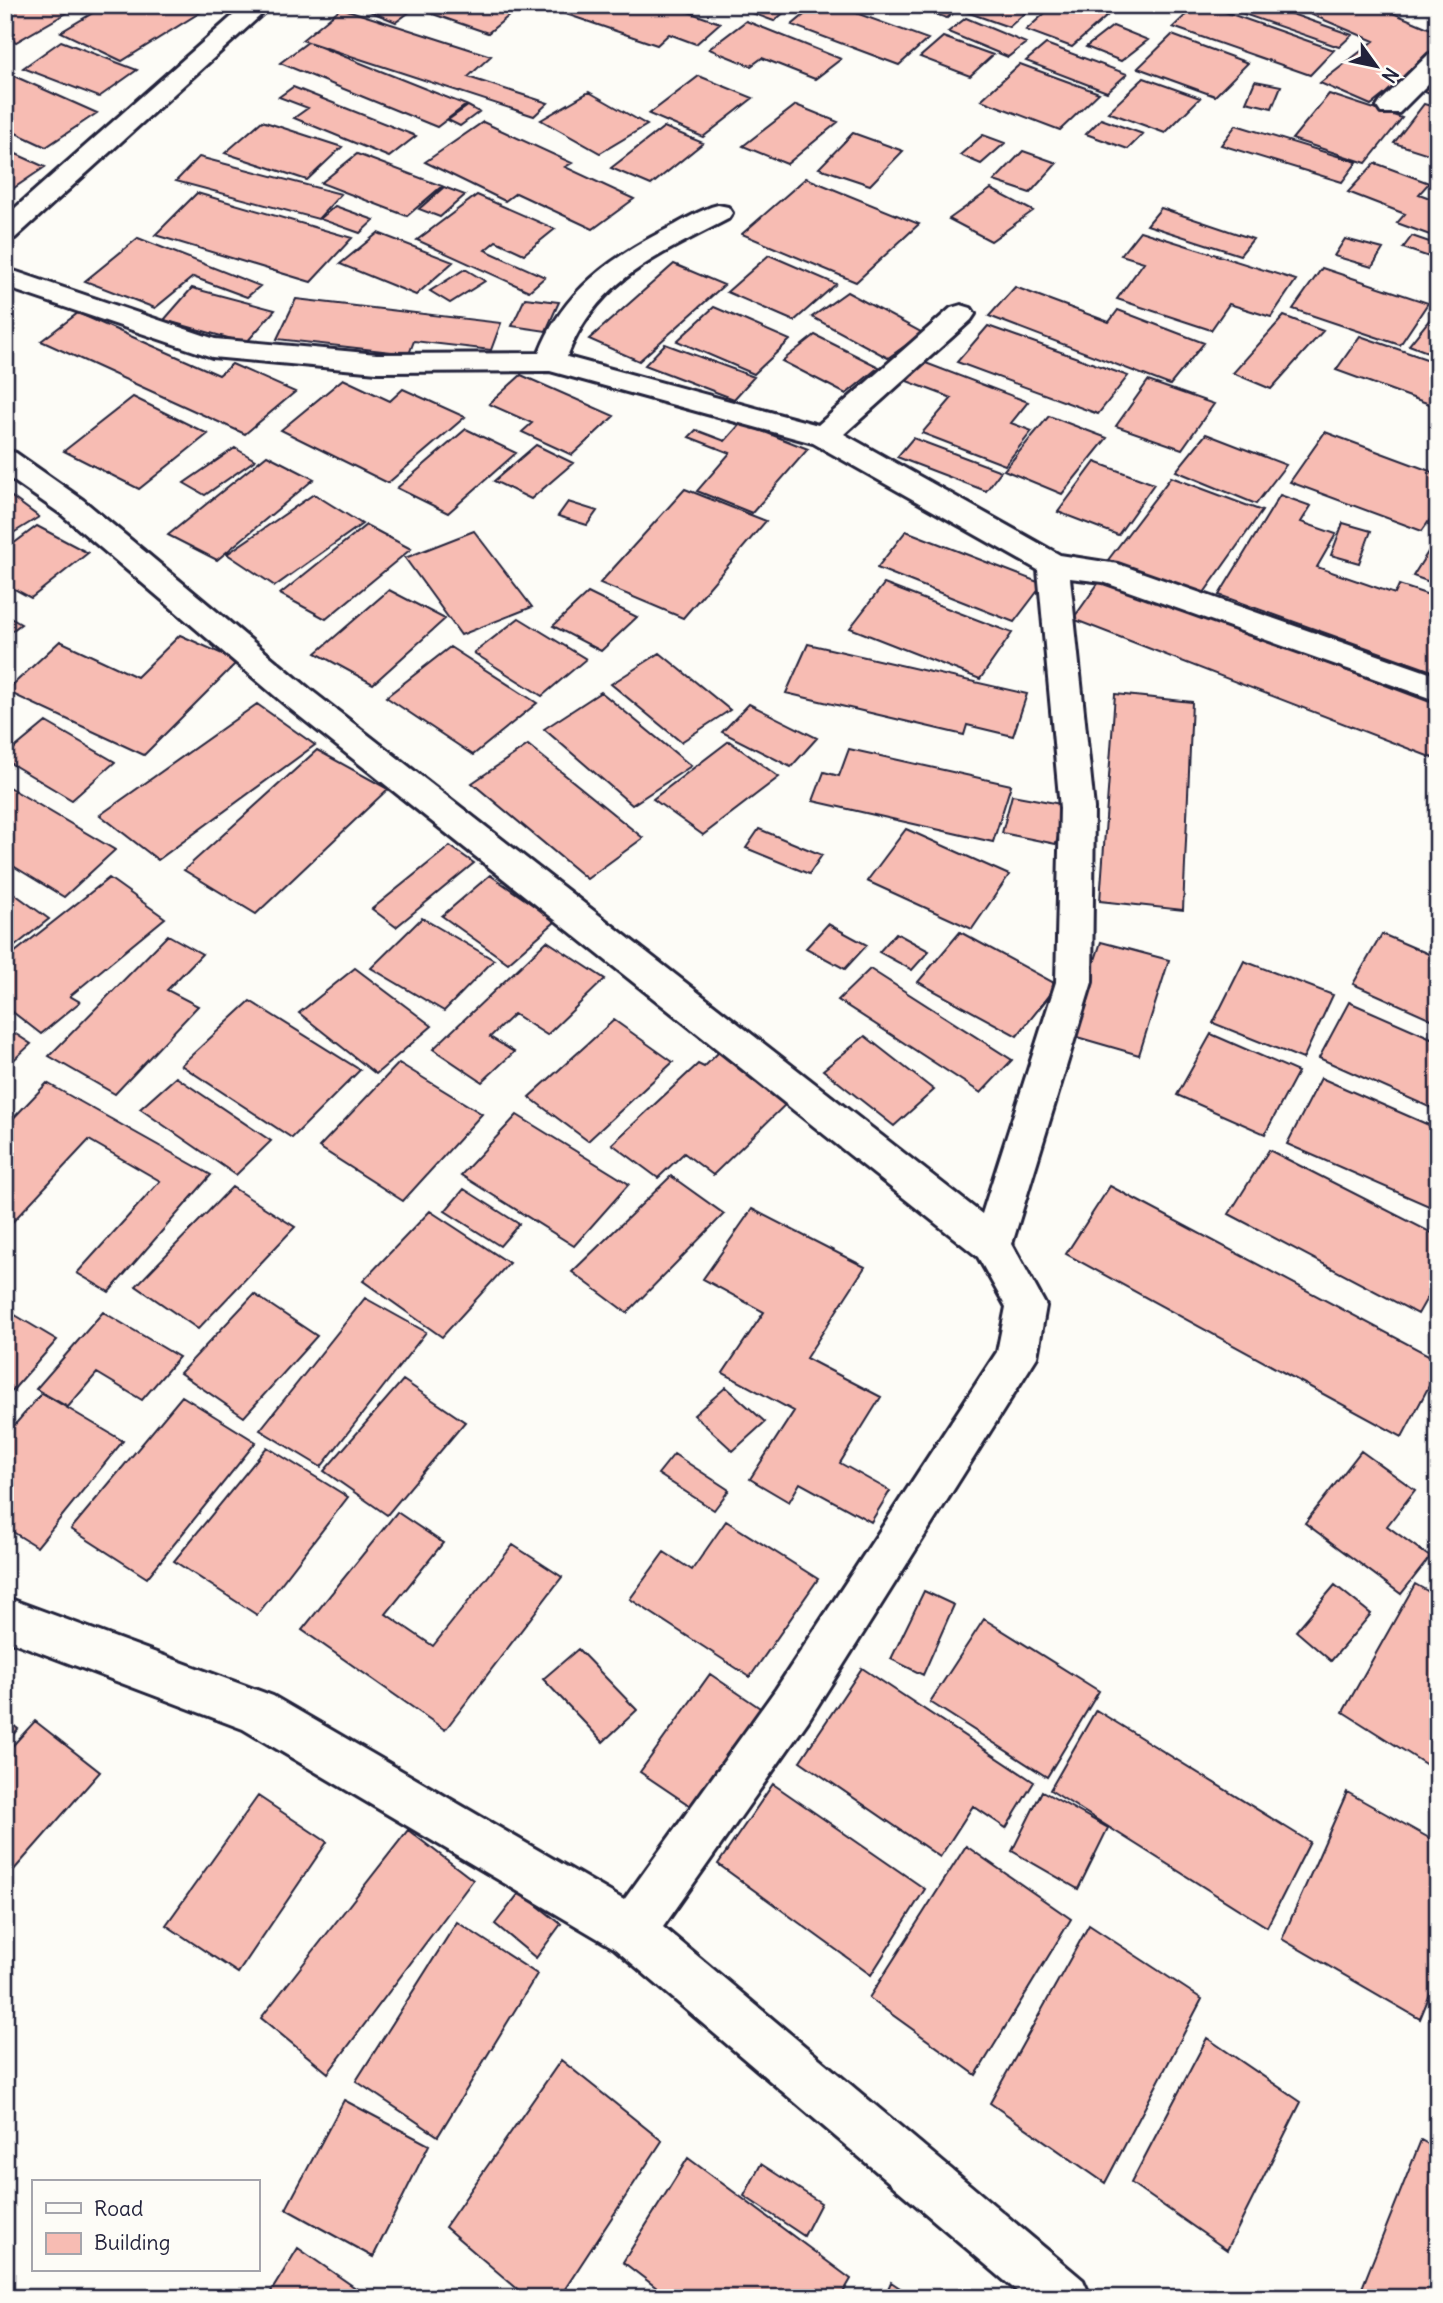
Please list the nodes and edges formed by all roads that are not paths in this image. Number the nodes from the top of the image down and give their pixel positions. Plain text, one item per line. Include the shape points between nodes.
1 (260, 5) edge
2 (1438, 59) edge
3 (1390, 107) dead end
4 (718, 213) dead end
5 (5, 232) edge
6 (5, 277) edge
7 (961, 314) dead end
8 (550, 362) junction
9 (824, 436) junction
10 (5, 460) edge
11 (1053, 565) junction
12 (1438, 689) edge
13 (992, 1245) junction
14 (5, 1618) edge
15 (631, 1931) junction
16 (1065, 2298) edge

1 - 5 street
2 - 3 street
4 - 8 street via 620,265 569,319
6 - 8 street via 212,348 377,363
7 - 9 street
8 - 9 street
9 - 11 street
10 - 13 street via 72,507 300,699
11 - 12 street via 1107,572
11 - 13 street via 1077,808 1074,982
13 - 15 street via 1026,1306 1017,1357 792,1705
14 - 15 street via 257,1712
15 - 16 street

